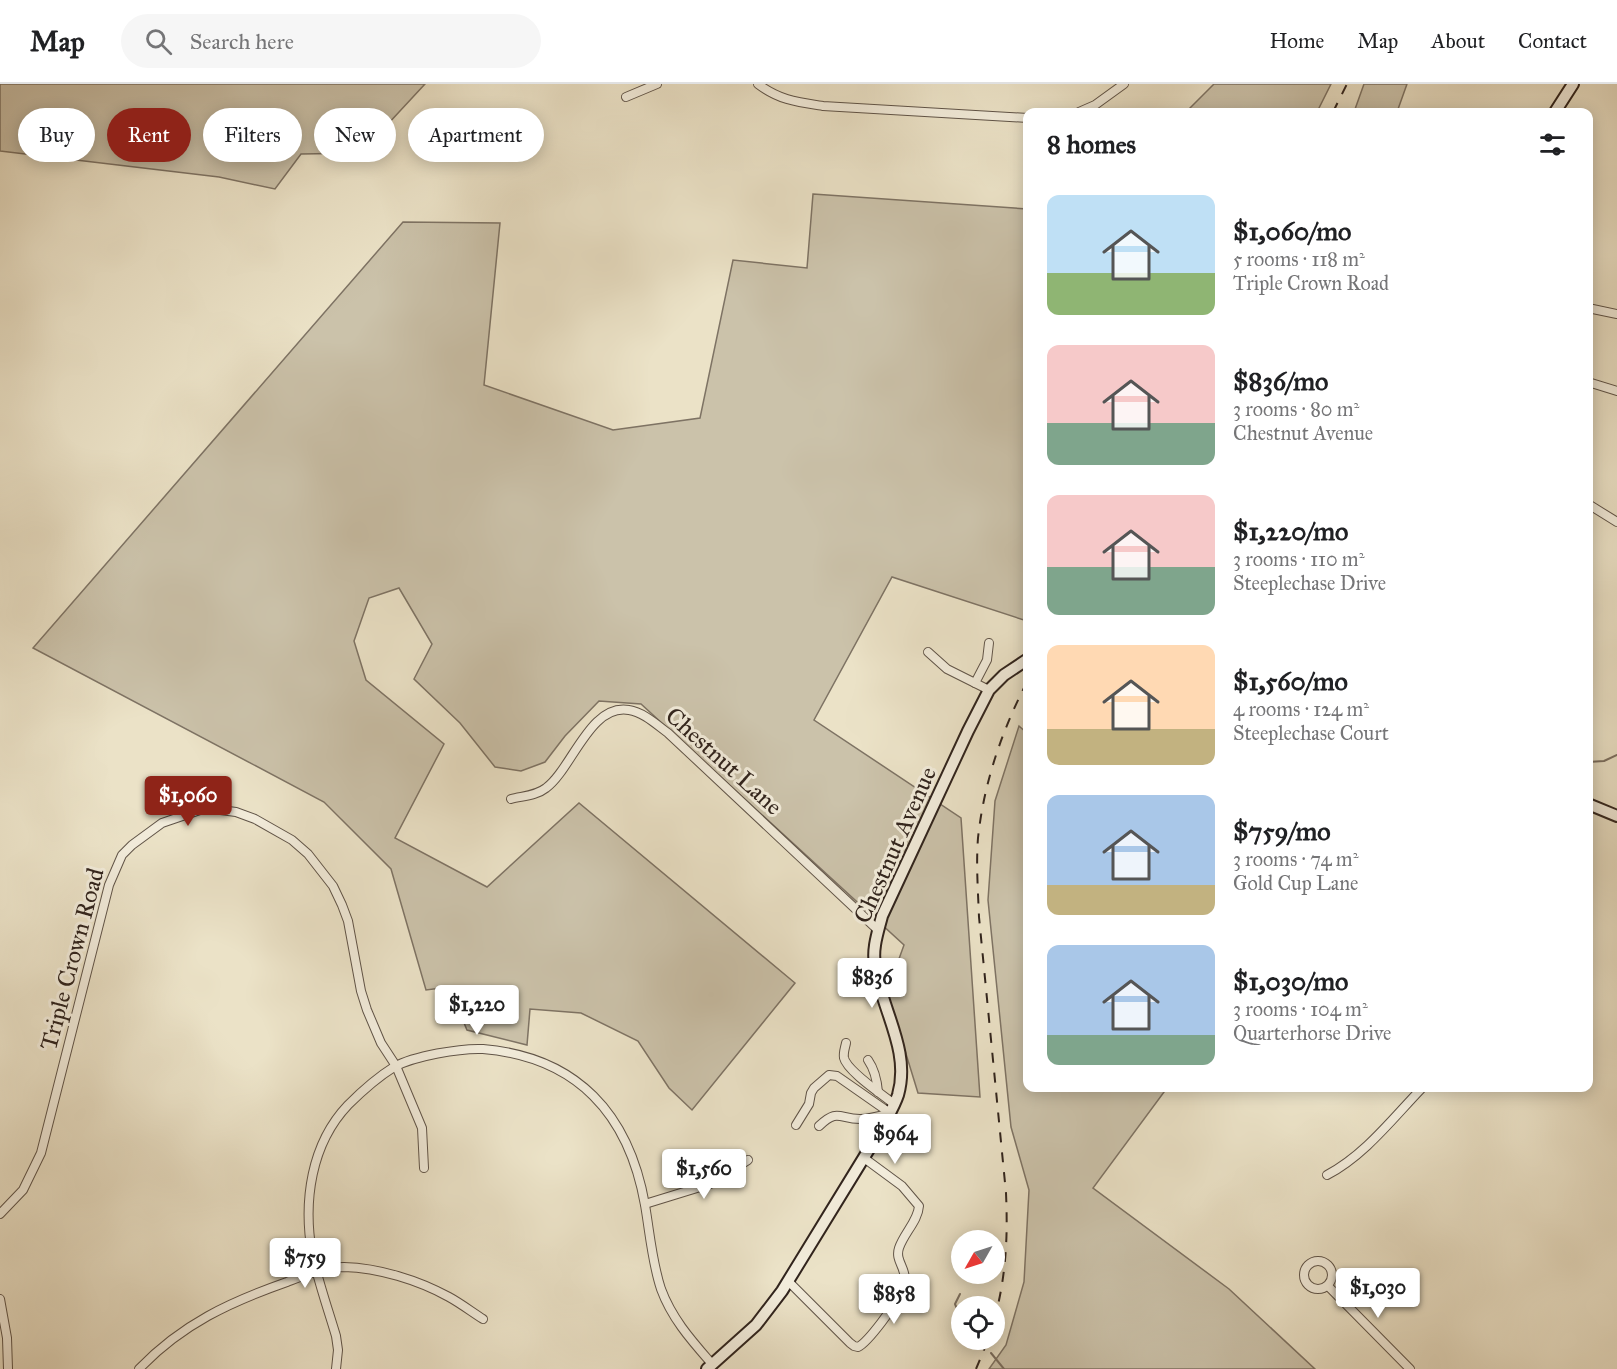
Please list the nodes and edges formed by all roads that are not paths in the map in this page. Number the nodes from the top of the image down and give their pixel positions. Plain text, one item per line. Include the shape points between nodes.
1 (657, 84) edge
2 (758, 84) edge
3 (1124, 84) edge
4 (1573, 84) edge
5 (626, 97) dead end
6 (1088, 108) edge
7 (1558, 108) edge
8 (1023, 118) edge
9 (1593, 309) edge
10 (1617, 314) edge
11 (1593, 384) edge
12 (1617, 391) edge
13 (1593, 507) edge
14 (1617, 522) edge
15 (989, 643) dead end
16 (928, 652) dead end
17 (1023, 662) edge
18 (975, 683) junction
19 (989, 690) junction
20 (511, 799) dead end
21 (1593, 806) edge
22 (1617, 816) edge
23 (878, 930) junction
24 (846, 1043) dead end
25 (868, 1060) dead end
26 (396, 1066) junction
27 (878, 1092) junction
28 (1418, 1092) edge
29 (892, 1108) junction
30 (796, 1125) dead end
31 (819, 1126) dead end
32 (864, 1158) junction
33 (748, 1160) dead end
34 (424, 1168) dead end
35 (1327, 1175) dead end
36 (645, 1204) junction
37 (0, 1214) edge
38 (317, 1271) junction
39 (788, 1281) junction
40 (1328, 1286) dead end
41 (0, 1299) edge
42 (483, 1319) dead end
43 (709, 1367) edge
44 (8, 1369) edge
45 (139, 1369) edge
46 (336, 1369) edge
47 (1410, 1369) edge

1 - 5 street
2 - 8 street via 784,99 813,105
3 - 6 street
4 - 7 street
9 - 10 street
11 - 12 street
13 - 14 street
15 - 18 street via 987,660
16 - 18 street via 947,669
17 - 19 street, Chestnut Avenue
18 - 19 street
19 - 23 street, Chestnut Avenue via 888,901
20 - 23 street, Chestnut Lane via 544,790 599,719 630,710 668,733
21 - 22 street
23 - 29 street, Chestnut Avenue via 875,967 900,1057 900,1084
24 - 27 street via 845,1061
25 - 27 street
26 - 34 street, Triple Crown Road via 422,1128
26 - 36 street via 434,1054 477,1049 537,1060 570,1077 597,1100 620,1130 633,1158
26 - 37 street, Triple Crown Road via 367,1010 342,904 308,854 272,827 236,812 201,810 175,818 132,845 113,872 41,1153 23,1190
26 - 38 street via 346,1107 318,1153 308,1202
27 - 29 street
28 - 35 street via 1375,1137
29 - 30 street via 829,1075 814,1088
29 - 31 street via 869,1118 834,1115
29 - 32 street, Chestnut Avenue
32 - 39 street, Chestnut Avenue
32 - 39 street via 902,1186 919,1206 898,1255 905,1276 903,1292 858,1347
33 - 36 street via 710,1184
36 - 43 street via 651,1255 664,1297
38 - 42 street via 351,1268 398,1277 432,1289
38 - 45 street via 246,1296 205,1317
38 - 46 street via 336,1336
39 - 43 street, Chestnut Avenue via 756,1325
40 - 47 street
41 - 44 street

